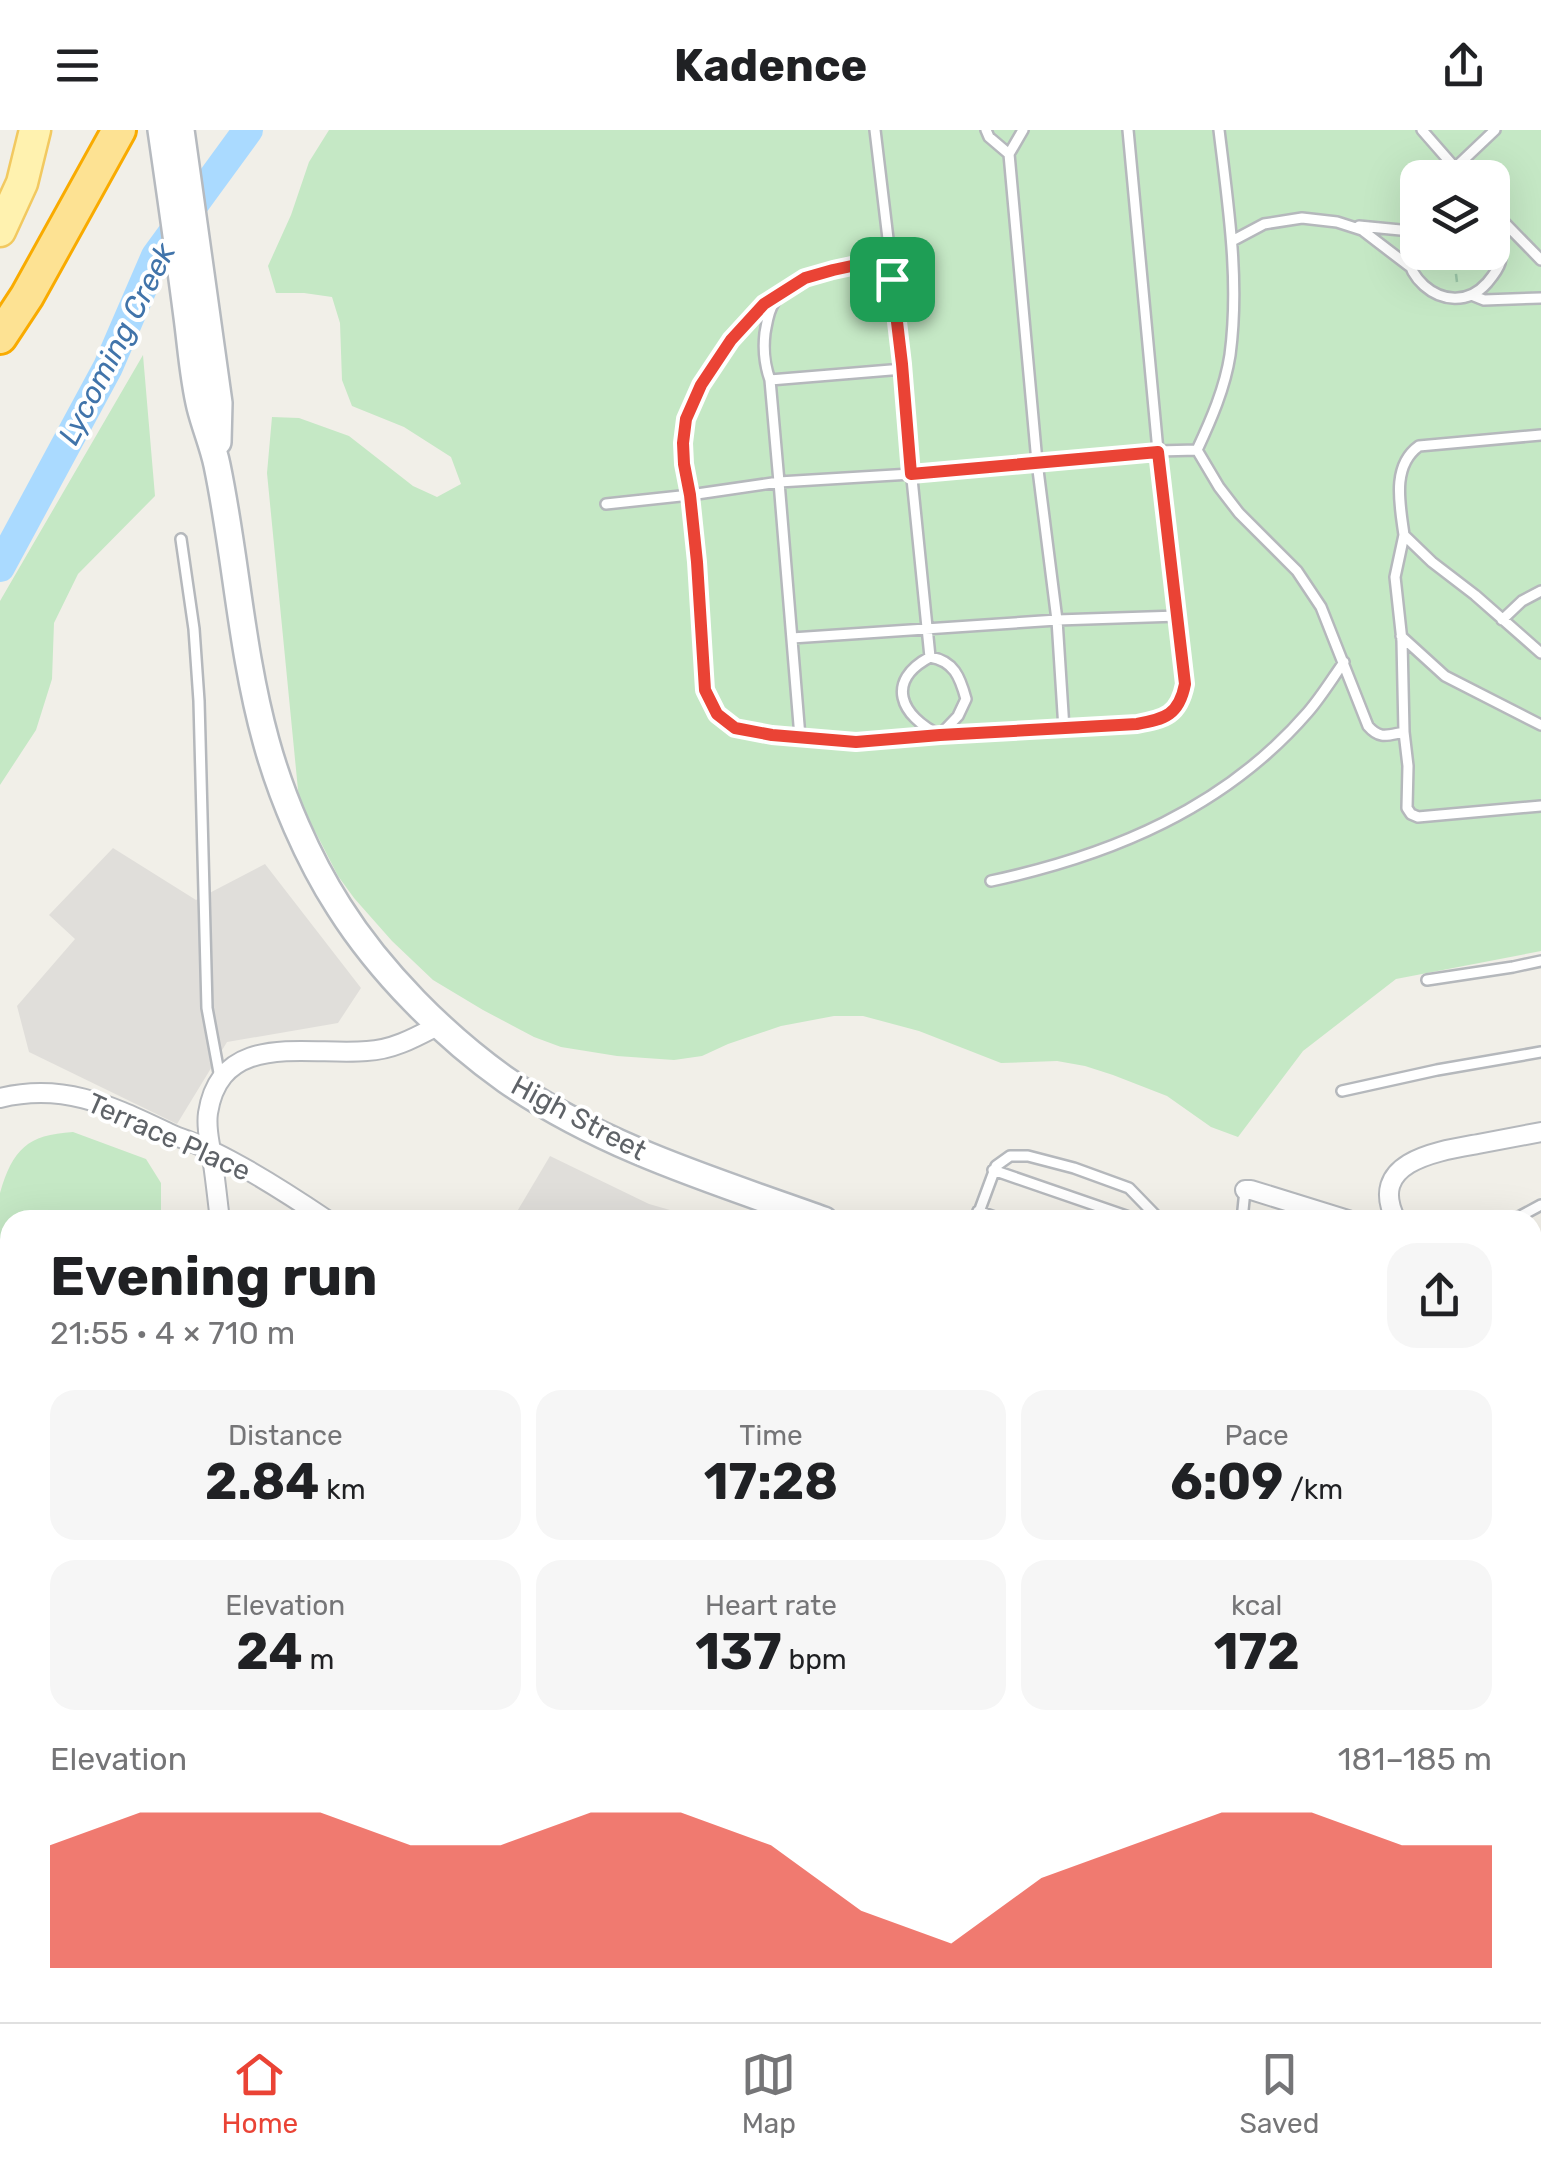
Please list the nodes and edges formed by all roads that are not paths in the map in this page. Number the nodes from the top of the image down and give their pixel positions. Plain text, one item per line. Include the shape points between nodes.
1 (18, 130) edge
2 (34, 130) edge
3 (103, 130) edge
4 (119, 130) edge
5 (161, 130) edge
6 (180, 130) edge
7 (875, 130) edge
8 (986, 130) edge
9 (1023, 130) edge
10 (1128, 130) edge
11 (1218, 130) edge
12 (1422, 130) edge
13 (1495, 130) edge
14 (1009, 154) junction
15 (1449, 160) edge
16 (1464, 160) edge
17 (0, 186) edge
18 (1348, 226) junction
19 (1400, 226) edge
20 (1510, 229) edge
21 (0, 231) edge
22 (1232, 241) junction
23 (1400, 259) edge
24 (1541, 260) edge
25 (890, 263) junction
26 (1411, 270) edge
27 (1497, 270) edge
28 (784, 290) junction
29 (1474, 296) junction
30 (1541, 298) edge
31 (0, 310) edge
32 (0, 337) edge
33 (903, 369) junction
34 (770, 380) junction
35 (1541, 435) edge
36 (1197, 450) junction
37 (1158, 452) junction
38 (217, 462) junction
39 (1036, 462) junction
40 (911, 474) junction
41 (780, 482) junction
42 (690, 495) junction
43 (606, 504) dead end
44 (1404, 535) junction
45 (182, 540) dead end
46 (1541, 590) edge
47 (1178, 616) junction
48 (1057, 620) junction
49 (1502, 620) junction
50 (927, 631) junction
51 (1401, 636) junction
52 (792, 638) junction
53 (1541, 653) edge
54 (930, 657) junction
55 (1344, 662) junction
56 (1541, 725) edge
57 (1064, 728) junction
58 (1404, 732) junction
59 (940, 735) junction
60 (800, 736) junction
61 (1541, 806) edge
62 (991, 882) dead end
63 (1541, 961) edge
64 (1427, 980) dead end
65 (439, 1025) junction
66 (1541, 1052) edge
67 (220, 1078) junction
68 (1342, 1091) dead end
69 (0, 1098) edge
70 (1541, 1132) edge
71 (211, 1150) junction
72 (993, 1170) junction
73 (1246, 1190) joint
74 (219, 1210) edge
75 (309, 1210) edge
76 (796, 1210) edge
77 (979, 1210) edge
78 (1109, 1210) edge
79 (1150, 1210) edge
80 (1243, 1210) edge
81 (1316, 1210) edge
82 (1392, 1210) edge

1 - 17 main road
2 - 21 main road via 22,183
3 - 31 main road
4 - 32 highway
5 - 38 main road via 200,405
6 - 38 main road via 219,402
7 - 25 lane
8 - 14 lane
9 - 14 lane
10 - 37 lane
11 - 22 lane
12 - 15 lane
13 - 16 lane
14 - 39 lane
18 - 19 lane
18 - 22 lane via 1302,218 1264,224
18 - 23 lane
20 - 24 lane
22 - 36 lane via 1230,358
25 - 28 lane via 833,270
25 - 33 lane
26 - 29 lane via 1441,296
27 - 29 lane
28 - 34 lane via 767,320 763,350
28 - 42 lane via 731,340 693,402 683,443
29 - 30 lane
33 - 34 lane
33 - 40 lane
34 - 41 lane
35 - 44 lane via 1410,452 1400,478
36 - 37 lane
36 - 55 lane via 1219,487 1321,607
37 - 39 lane
37 - 47 lane
38 - 65 main road, High Street via 252,676 286,798 338,907
39 - 40 lane
39 - 48 lane
40 - 41 lane
40 - 50 lane
41 - 42 lane
41 - 52 lane
42 - 43 lane
42 - 60 lane via 705,690 717,714 735,728
44 - 49 lane
44 - 51 lane via 1395,577
45 - 67 lane via 199,701 207,1008
46 - 49 lane
47 - 48 lane
47 - 57 lane via 1185,684 1182,700 1165,718
48 - 50 lane
48 - 57 lane
49 - 53 lane
50 - 52 lane
50 - 54 lane
51 - 56 lane via 1446,676
51 - 58 lane
52 - 60 lane
54 - 59 lane via 954,668 966,699
54 - 59 lane via 912,666 903,701 923,727
55 - 58 lane via 1368,726 1384,736
55 - 62 lane via 1308,712 1201,804 1082,858
57 - 59 lane
58 - 61 lane via 1411,814
59 - 60 lane via 856,742
63 - 64 lane
65 - 67 street via 366,1052 261,1054
65 - 76 main road, High Street via 508,1082 578,1123 682,1170
66 - 68 lane
67 - 71 street via 208,1114
69 - 71 street, Terrace Place via 86,1098
70 - 82 street via 1412,1161 1394,1180
71 - 74 street
71 - 75 street, Terrace Place
72 - 77 lane
72 - 78 lane
72 - 79 lane via 1010,1156 1028,1156 1129,1188
73 - 80 lane
73 - 81 street

